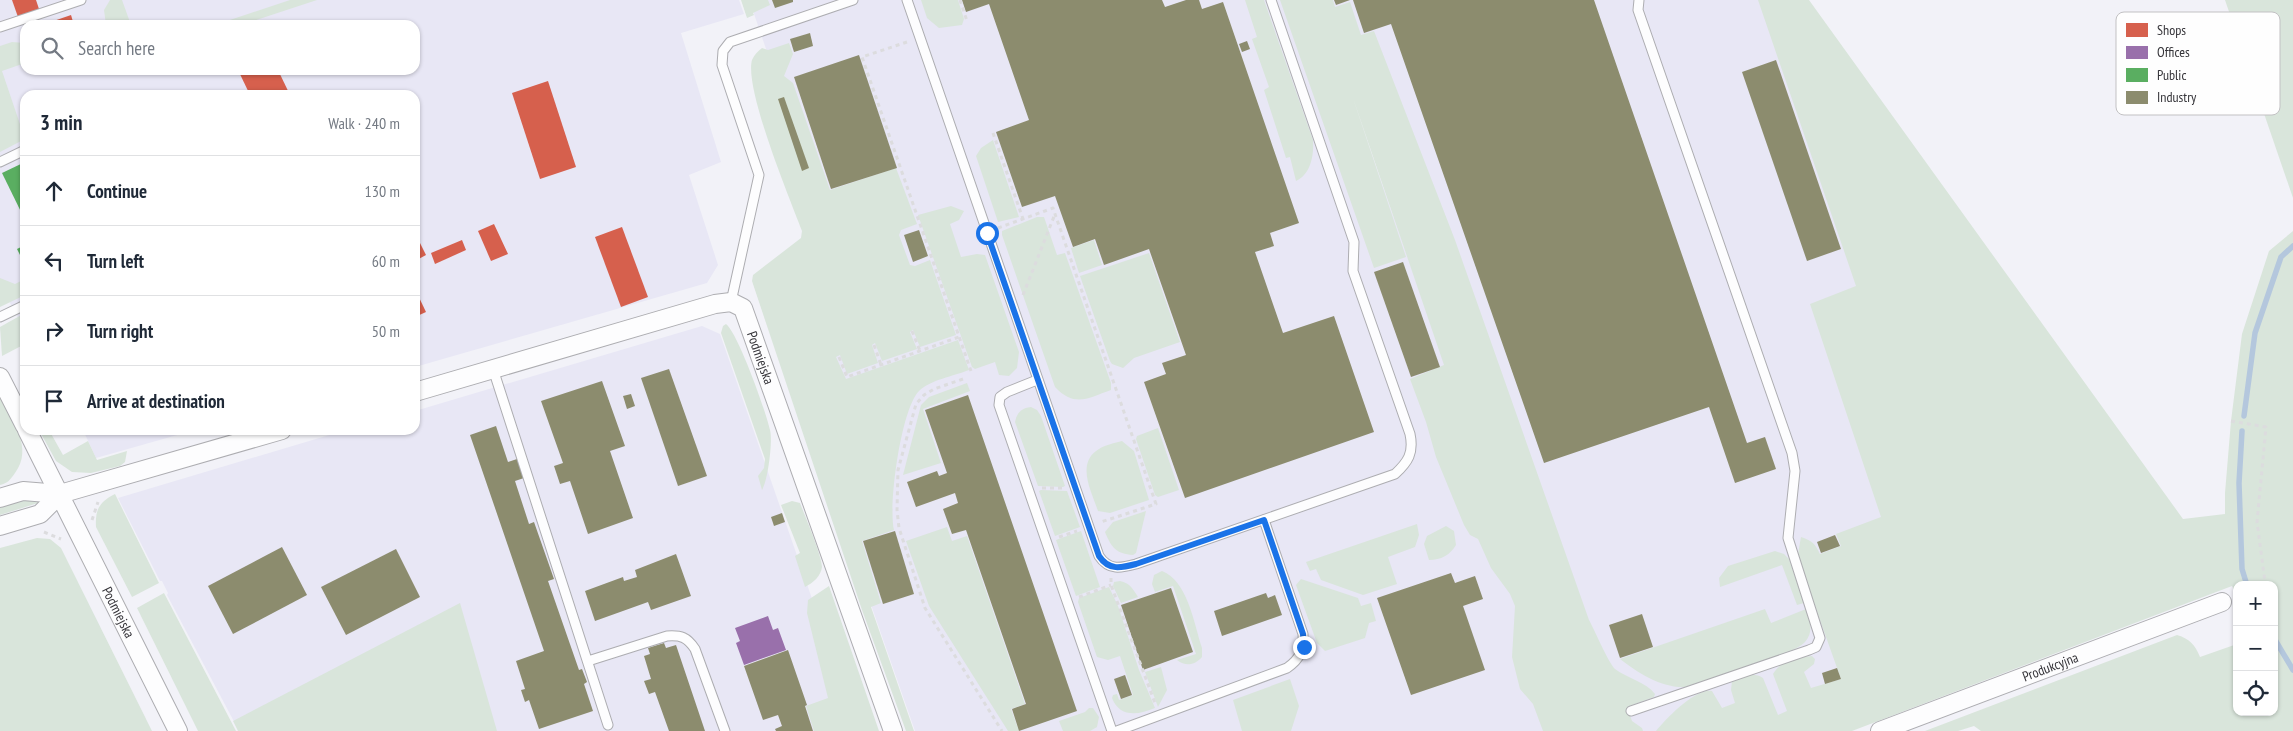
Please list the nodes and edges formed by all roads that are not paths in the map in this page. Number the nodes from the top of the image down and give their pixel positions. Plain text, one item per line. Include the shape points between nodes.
1 (81, 0) edge
2 (853, 0) edge
3 (907, 0) edge
4 (1271, 0) edge
5 (1639, 0) edge
6 (0, 26) edge
7 (20, 152) edge
8 (0, 162) edge
9 (731, 302) junction
10 (20, 307) edge
11 (0, 317) edge
12 (493, 370) junction
13 (0, 377) edge
14 (1037, 380) junction
15 (420, 391) edge
16 (20, 416) edge
17 (30, 435) edge
18 (265, 435) edge
19 (60, 494) junction
20 (0, 498) edge
21 (1264, 520) junction
22 (0, 526) edge
23 (2222, 602) dead end
24 (588, 661) junction
25 (1631, 712) dead end
26 (608, 725) dead end
27 (178, 731) edge
28 (725, 731) edge
29 (893, 731) edge
30 (1112, 731) edge
31 (1118, 731) edge
32 (1880, 731) edge

1 - 6 lane
2 - 9 lane via 730,42 723,51 722,65 759,175
3 - 14 lane
4 - 21 lane via 1354,242 1353,271 1412,445 1406,464 1394,474
5 - 25 lane via 1638,10 1792,453 1795,471 1788,538 1820,638 1816,647 1809,650
7 - 8 lane
9 - 12 street
9 - 29 street, Podmiejska via 743,308 748,321
10 - 11 lane
12 - 15 street
12 - 24 lane
13 - 16 street
14 - 21 lane via 1103,563 1112,568 1136,564
14 - 30 lane via 1007,392 1000,397 999,405
17 - 19 street, Podmiejska
18 - 19 street
19 - 20 street via 22,492
19 - 22 street via 40,514
19 - 27 street, Podmiejska
21 - 31 lane via 1303,634 1304,647 1296,662
23 - 32 street, Produkcyjna
24 - 26 lane
24 - 28 lane via 667,636 681,635 695,649

